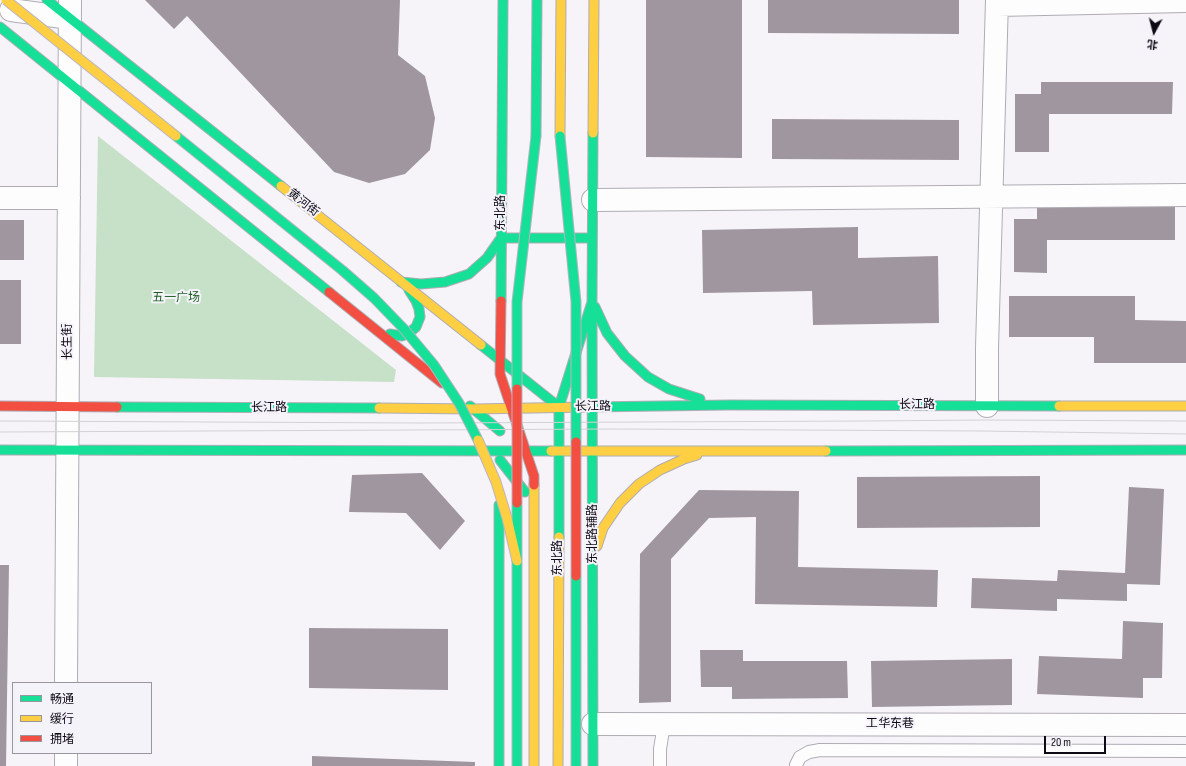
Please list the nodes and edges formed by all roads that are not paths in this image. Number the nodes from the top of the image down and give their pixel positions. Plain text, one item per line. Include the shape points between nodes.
1 (6, 0) edge
2 (47, 0) edge
3 (503, 0) edge
4 (537, 0) edge
5 (561, 0) edge
6 (594, 0) edge
7 (1186, 1) edge
8 (997, 2) edge
9 (0, 8) edge
10 (70, 9) edge
11 (0, 26) edge
12 (70, 83) junction
13 (1186, 195) edge
14 (992, 196) junction
15 (0, 198) edge
16 (69, 198) junction
17 (593, 200) junction
18 (500, 238) junction
19 (593, 238) junction
20 (401, 282) junction
21 (592, 302) junction
22 (369, 324) junction
23 (500, 360) junction
24 (500, 374) junction
25 (729, 405) junction
26 (0, 406) edge
27 (67, 406) junction
28 (987, 406) junction
29 (1186, 406) edge
30 (558, 407) junction
31 (593, 407) junction
32 (511, 408) junction
33 (474, 409) junction
34 (500, 434) junction
35 (0, 450) edge
36 (67, 450) junction
37 (1186, 450) edge
38 (526, 451) junction
39 (558, 451) junction
40 (593, 451) junction
41 (714, 451) junction
42 (534, 504) junction
43 (593, 557) junction
44 (517, 561) junction
45 (66, 682) edge
46 (558, 722) junction
47 (593, 724) junction
48 (664, 724) junction
49 (1186, 725) edge
50 (1186, 751) edge
51 (66, 754) edge
52 (796, 765) dead end
53 (66, 766) edge
54 (499, 766) edge
55 (517, 766) edge
56 (534, 766) edge
57 (558, 766) edge
58 (576, 766) edge
59 (587, 766) edge
60 (594, 766) edge
61 (660, 766) edge

1 - 44 main road, bridge via 342,270 404,329 434,365 459,403 480,443 507,518
2 - 10 main road, 黄河街
3 - 18 main road, 东北路
4 - 44 main road, 东北路, bridge via 536,136 517,302
5 - 58 main road, 东北路, bridge via 560,136 576,302
6 - 17 main road, 东北路
7 - 8 street
8 - 14 street
9 - 10 street
10 - 12 street, 长生街
10 - 20 main road, 黄河街
11 - 12 main road
12 - 16 street, 长生街
12 - 22 main road
13 - 14 street
14 - 17 street
14 - 28 street
15 - 16 street
16 - 27 street, 长生街
17 - 19 main road, 东北路
18 - 19 main road
18 - 20 main road via 487,258 469,274 445,282
18 - 23 main road, 东北路
19 - 21 main road, 东北路
20 - 22 main road via 411,293 419,309 420,317 416,327 402,336 393,335
20 - 23 main road, 黄河街
21 - 25 main road via 607,333 625,356 648,377 669,389
21 - 30 main road, 东北路
21 - 31 main road, 东北路辅路
22 - 33 main road
23 - 24 main road, 东北路
23 - 30 main road, 黄河街
24 - 32 main road, 东北路
24 - 34 main road
25 - 28 main road, 长江路
25 - 31 main road, 长江路
26 - 27 main road, 长江路
27 - 33 main road, 长江路
27 - 36 street, 长生街
28 - 29 main road, 长江路
30 - 31 main road, 长江路
30 - 32 main road, 长江路
30 - 39 main road, 东北路
31 - 40 main road, 东北路辅路
32 - 34 main road, 长江路
32 - 38 main road, 东北路
33 - 34 main road
33 - 34 main road, 长江路
34 - 36 main road, 长江路
34 - 38 main road, 长江路
34 - 42 main road
34 - 54 main road
35 - 36 main road, 长江路
36 - 45 street, 长生街
37 - 41 main road, 长江路
38 - 39 main road, 长江路
38 - 42 main road, 东北路 via 534,476
39 - 40 main road, 长江路
39 - 46 main road, 东北路
40 - 41 main road, 长江路
40 - 43 main road, 东北路辅路
41 - 43 main road via 684,459 660,470 639,484 620,503 603,528
42 - 56 main road, 东北路
43 - 47 main road, 东北路辅路
44 - 55 main road, 东北路, bridge
46 - 57 main road, 东北路
46 - 59 main road
47 - 48 street, 工华东巷
47 - 60 main road, 东北路辅路
48 - 49 street, 工华东巷
48 - 61 lane
50 - 52 lane via 820,750 800,757
51 - 53 street

